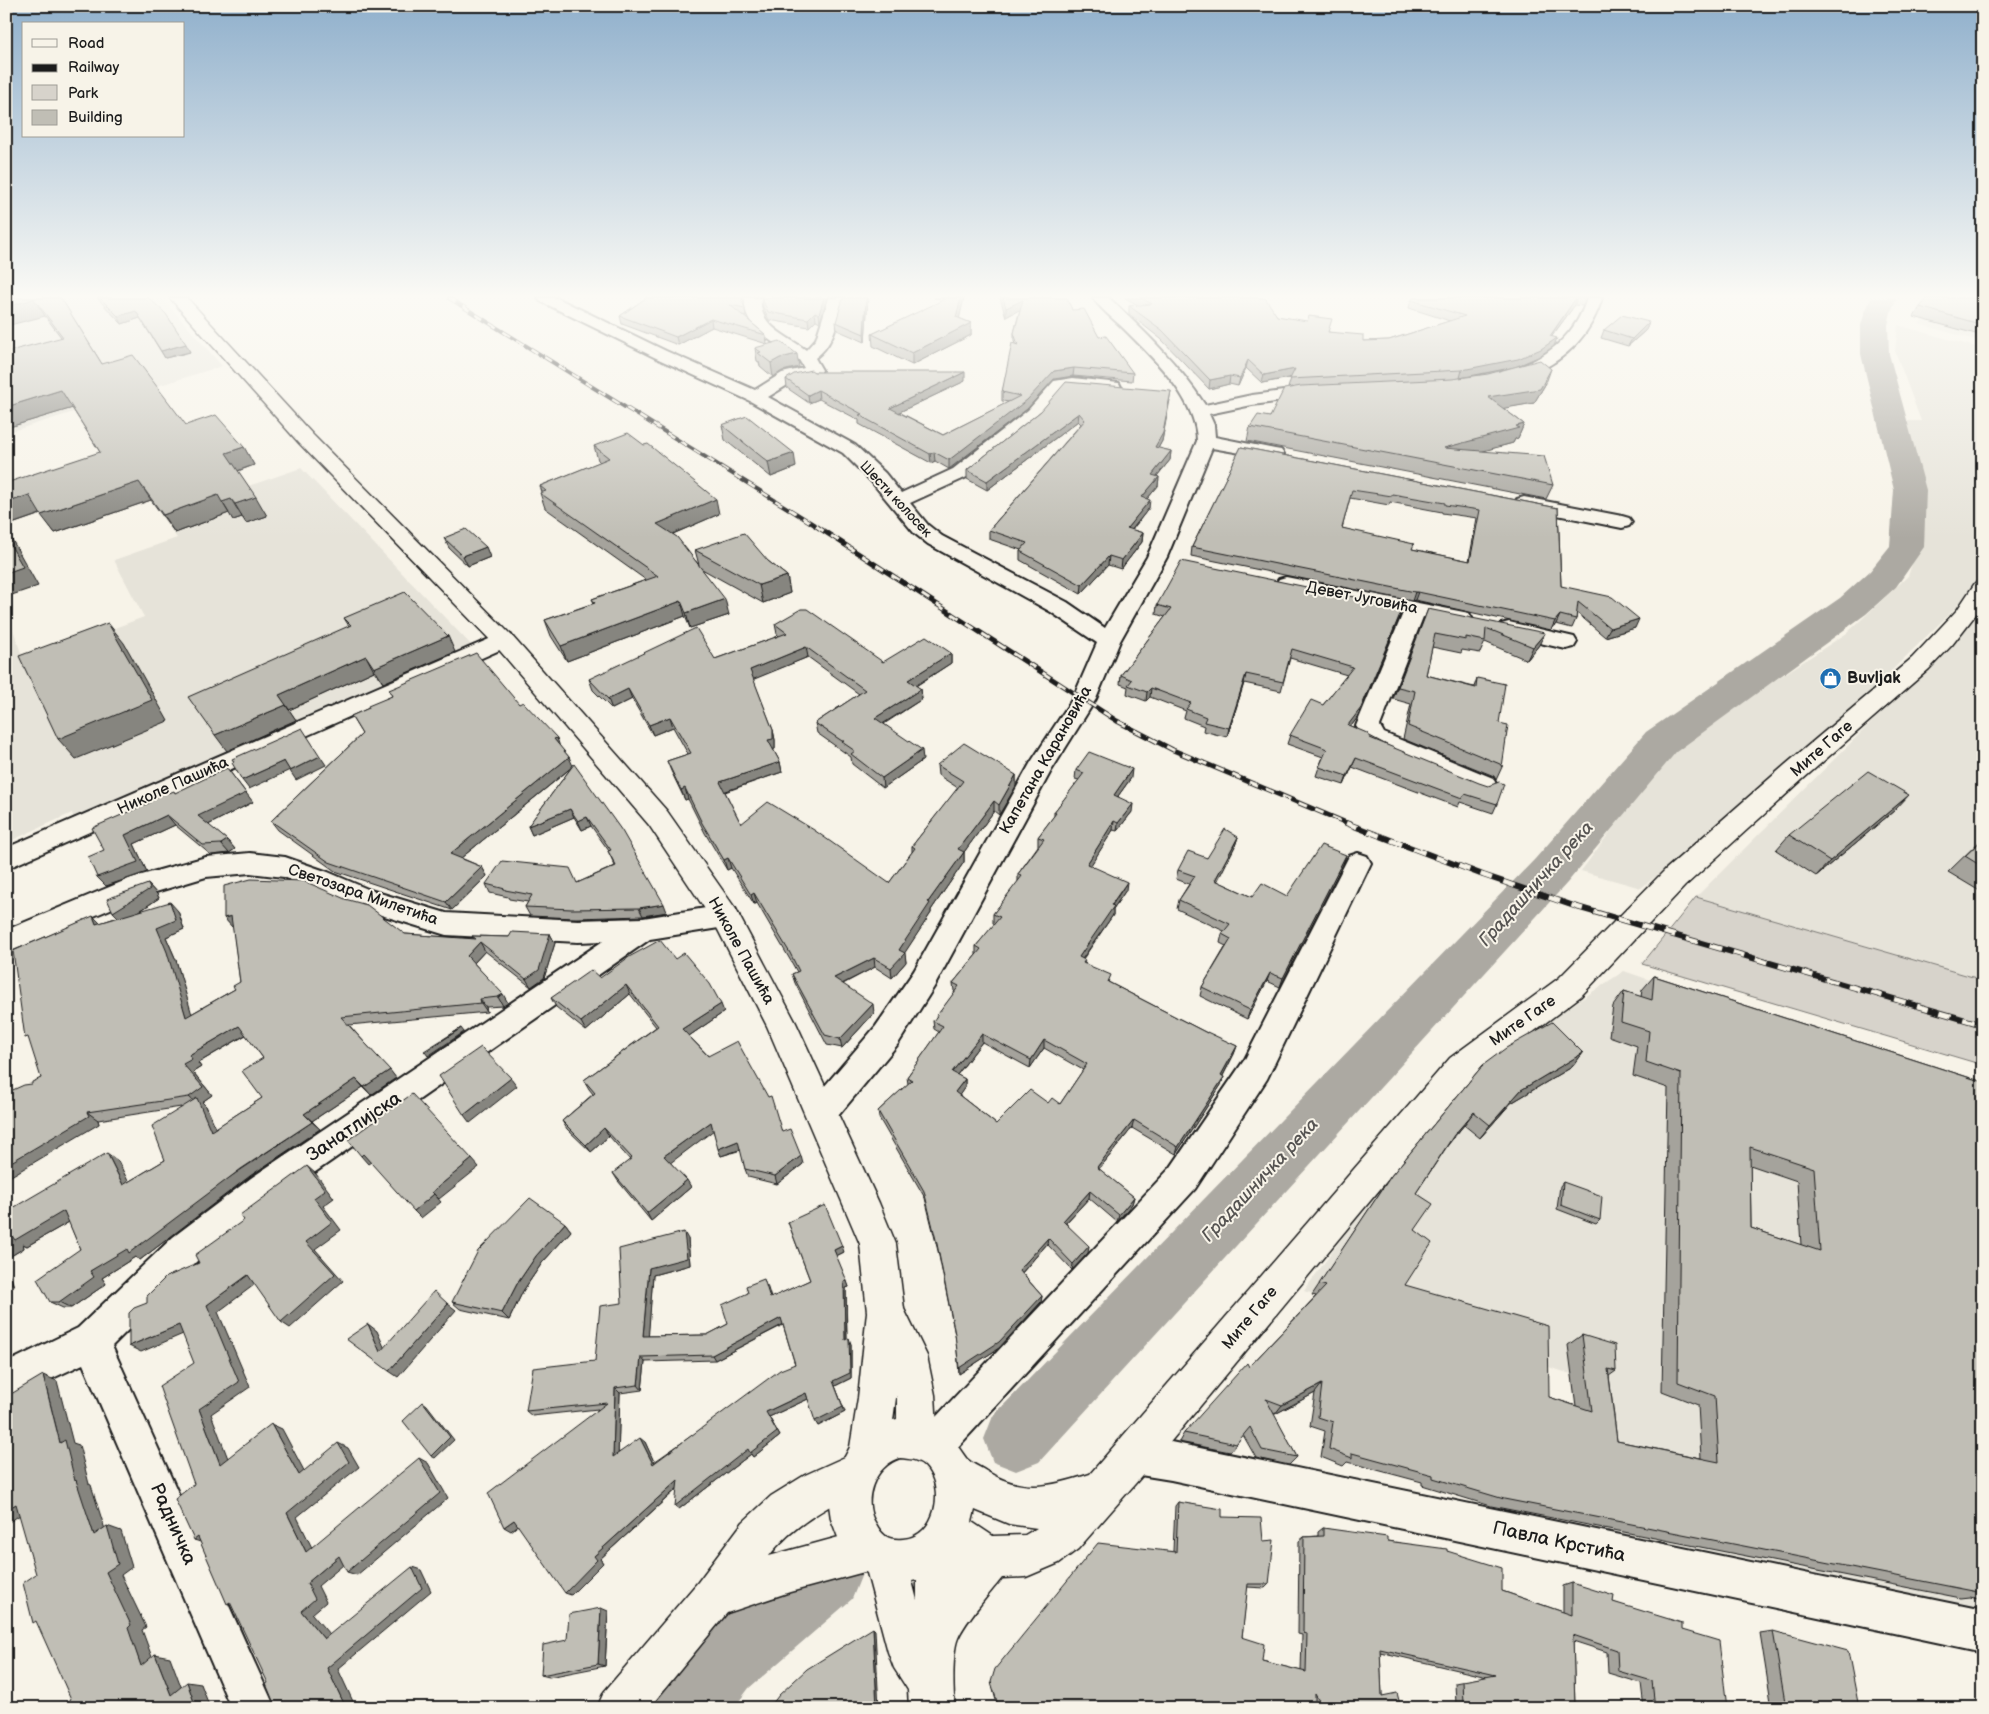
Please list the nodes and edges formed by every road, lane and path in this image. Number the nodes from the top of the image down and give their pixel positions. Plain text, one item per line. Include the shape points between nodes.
1 (251, 378) edge
2 (714, 378) edge
3 (786, 378) edge
4 (1175, 378) edge
5 (1501, 378) edge
6 (1496, 379) edge
7 (1129, 389) edge
8 (1331, 391) edge
9 (1166, 393) edge
10 (756, 397) junction
11 (1195, 402) junction
12 (1206, 440) junction
13 (1294, 458) edge
14 (1509, 500) edge
15 (897, 502) junction
16 (1622, 522) dead end
17 (1262, 578) edge
18 (1983, 588) edge
19 (1415, 609) junction
20 (503, 640) junction
21 (1109, 641) junction
22 (1566, 642) dead end
23 (1484, 784) edge
24 (6, 859) edge
25 (1358, 863) dead end
26 (725, 916) junction
27 (643, 929) junction
28 (6, 942) edge
29 (822, 1112) junction
30 (886, 1312) junction
31 (91, 1341) junction
32 (6, 1382) edge
33 (935, 1454) junction
34 (1134, 1455) junction
35 (862, 1464) junction
36 (1100, 1490) junction
37 (943, 1539) junction
38 (877, 1555) junction
39 (993, 1556) junction
40 (712, 1598) junction
41 (938, 1630) junction
42 (1983, 1631) edge
43 (931, 1696) edge
44 (253, 1708) edge
45 (620, 1708) edge

1 - 20 main road, Николе Пашића
2 - 10 street, Шести колосек
3 - 10 street
4 - 11 street
5 - 6 street
7 - 15 street via 1060,384 1005,440 960,473
8 - 11 street via 1252,400
9 - 11 street
10 - 15 street, Шести колосек via 849,449
11 - 12 street via 1206,426
12 - 13 street
12 - 21 street, Капетана Карановића via 1166,559
14 - 16 street
15 - 21 street, Шести колосек via 935,540 1059,607
17 - 19 street, Девет Југовића
18 - 34 main road, Мите Гаге via 1947,636 1917,667 1675,878 1569,988 1461,1068
19 - 22 street, Девет Југовића
19 - 23 street via 1369,730 1376,739
20 - 24 street, Николе Пашића
20 - 26 main road, Николе Пашића via 658,818
21 - 29 street, Капетана Карановића via 1084,699 1040,768 924,979 887,1035
25 - 33 street via 1256,1069 1183,1178
26 - 27 street, Занатлијска
26 - 29 main road, Николе Пашића via 781,1023
27 - 28 street, Светозара Милетића via 578,931 446,924 362,898 285,867 250,863 206,868 130,889
27 - 31 street, Занатлијска via 263,1189 185,1250
29 - 30 main road, Николе Пашића via 878,1244
30 - 33 main road, Николе Пашића via 908,1356 916,1395
30 - 35 main road, Николе Пашића via 877,1398
31 - 32 street, Занатлијска
31 - 44 street, Радничка
33 - 35 main road via 900,1438 883,1444
33 - 36 main road, Мите Гаге via 988,1496 1014,1506 1038,1508 1063,1504
33 - 37 main road via 958,1493 956,1512
34 - 36 main road, Мите Гаге
34 - 42 street, Павла Крстића
35 - 38 main road via 849,1492 849,1514 856,1534
35 - 40 main road via 786,1511 758,1537
36 - 39 main road, Мите Гаге via 1063,1534 1044,1548 1026,1556
37 - 38 main road via 921,1557 903,1562
37 - 39 main road, Мите Гаге
37 - 41 main road
38 - 40 main road via 834,1557
38 - 43 main road via 910,1652
39 - 41 main road
40 - 45 main road
41 - 43 main road

